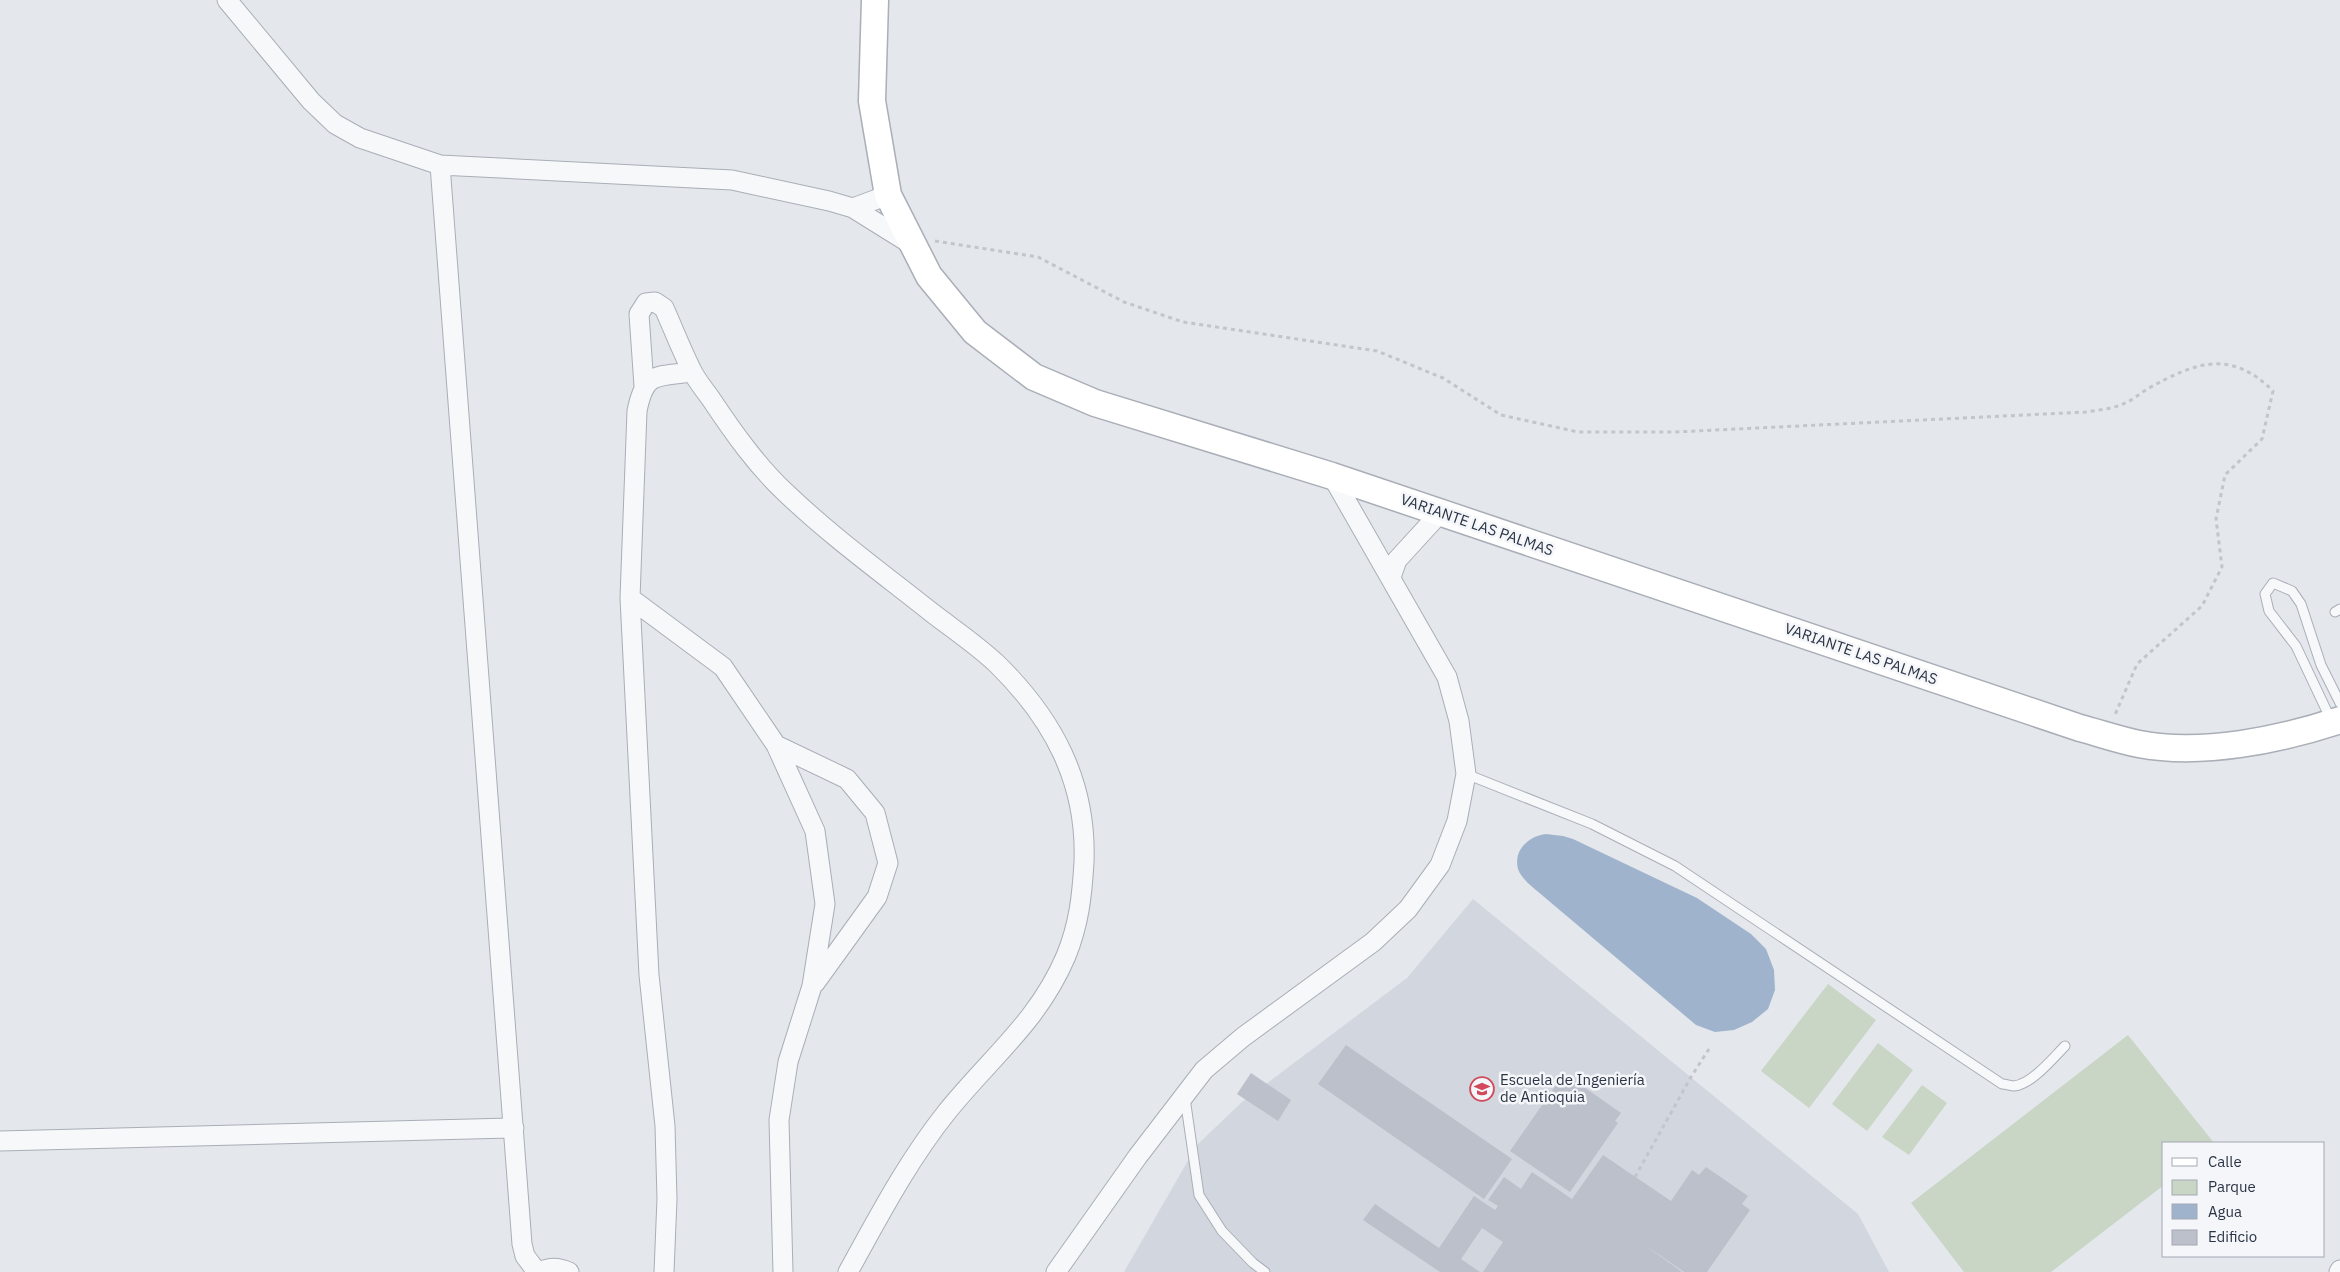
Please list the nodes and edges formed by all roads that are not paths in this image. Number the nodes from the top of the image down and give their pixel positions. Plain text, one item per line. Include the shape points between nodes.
1 (228, 0) edge
2 (875, 0) edge
3 (440, 165) junction
4 (888, 195) junction
5 (853, 208) junction
6 (912, 242) junction
7 (692, 372) junction
8 (644, 386) junction
9 (1332, 476) junction
10 (1440, 513) junction
11 (1391, 577) junction
12 (630, 598) junction
13 (2337, 715) edge
14 (776, 745) junction
15 (1466, 774) junction
16 (812, 986) junction
17 (2065, 1046) dead end
18 (1184, 1096) junction
19 (514, 1128) junction
20 (0, 1141) edge
21 (538, 1272) edge
22 (569, 1272) edge
23 (664, 1272) edge
24 (783, 1272) edge
25 (848, 1272) edge
26 (1056, 1272) edge
27 (1265, 1272) edge

1 - 3 street via 311,101 335,124 360,138
2 - 4 main road, VARIANTE LAS PALMAS via 872,101
3 - 5 street via 732,180
3 - 19 street
4 - 5 street
4 - 6 main road, VARIANTE LAS PALMAS
5 - 6 street
6 - 9 main road, VARIANTE LAS PALMAS via 929,276 975,332 1034,377 1094,403
7 - 8 street via 656,377
7 - 8 street via 664,308 649,302 639,314
7 - 25 street via 754,458 783,490 820,524 995,662 1032,700 1056,739 1075,780 1081,810 1083,887 1078,926 1047,994 1022,1030 944,1115 906,1168
8 - 12 street via 638,411
9 - 10 main road, VARIANTE LAS PALMAS
9 - 11 street
10 - 11 street via 1397,560
10 - 13 main road, VARIANTE LAS PALMAS via 2080,728 2140,744 2186,748 2233,745
11 - 15 street via 1447,677 1459,721
12 - 14 street via 724,667
12 - 23 street via 649,975 665,1126
13 - 13 lane via 2332,691 2301,604 2292,591 2273,583 2265,594 2269,611 2296,646
14 - 16 street via 815,831 825,904
14 - 16 street via 848,779 875,813 888,862 876,897
15 - 17 lane via 1592,824 1676,866 2002,1084 2014,1086 2024,1082
15 - 18 street via 1457,821 1440,865 1408,909 1373,942 1243,1037 1204,1070
16 - 24 street via 788,1062 779,1120
18 - 26 street
18 - 27 lane via 1199,1194 1222,1231
19 - 20 street
19 - 21 street via 522,1244 525,1256
21 - 22 street via 557,1268

